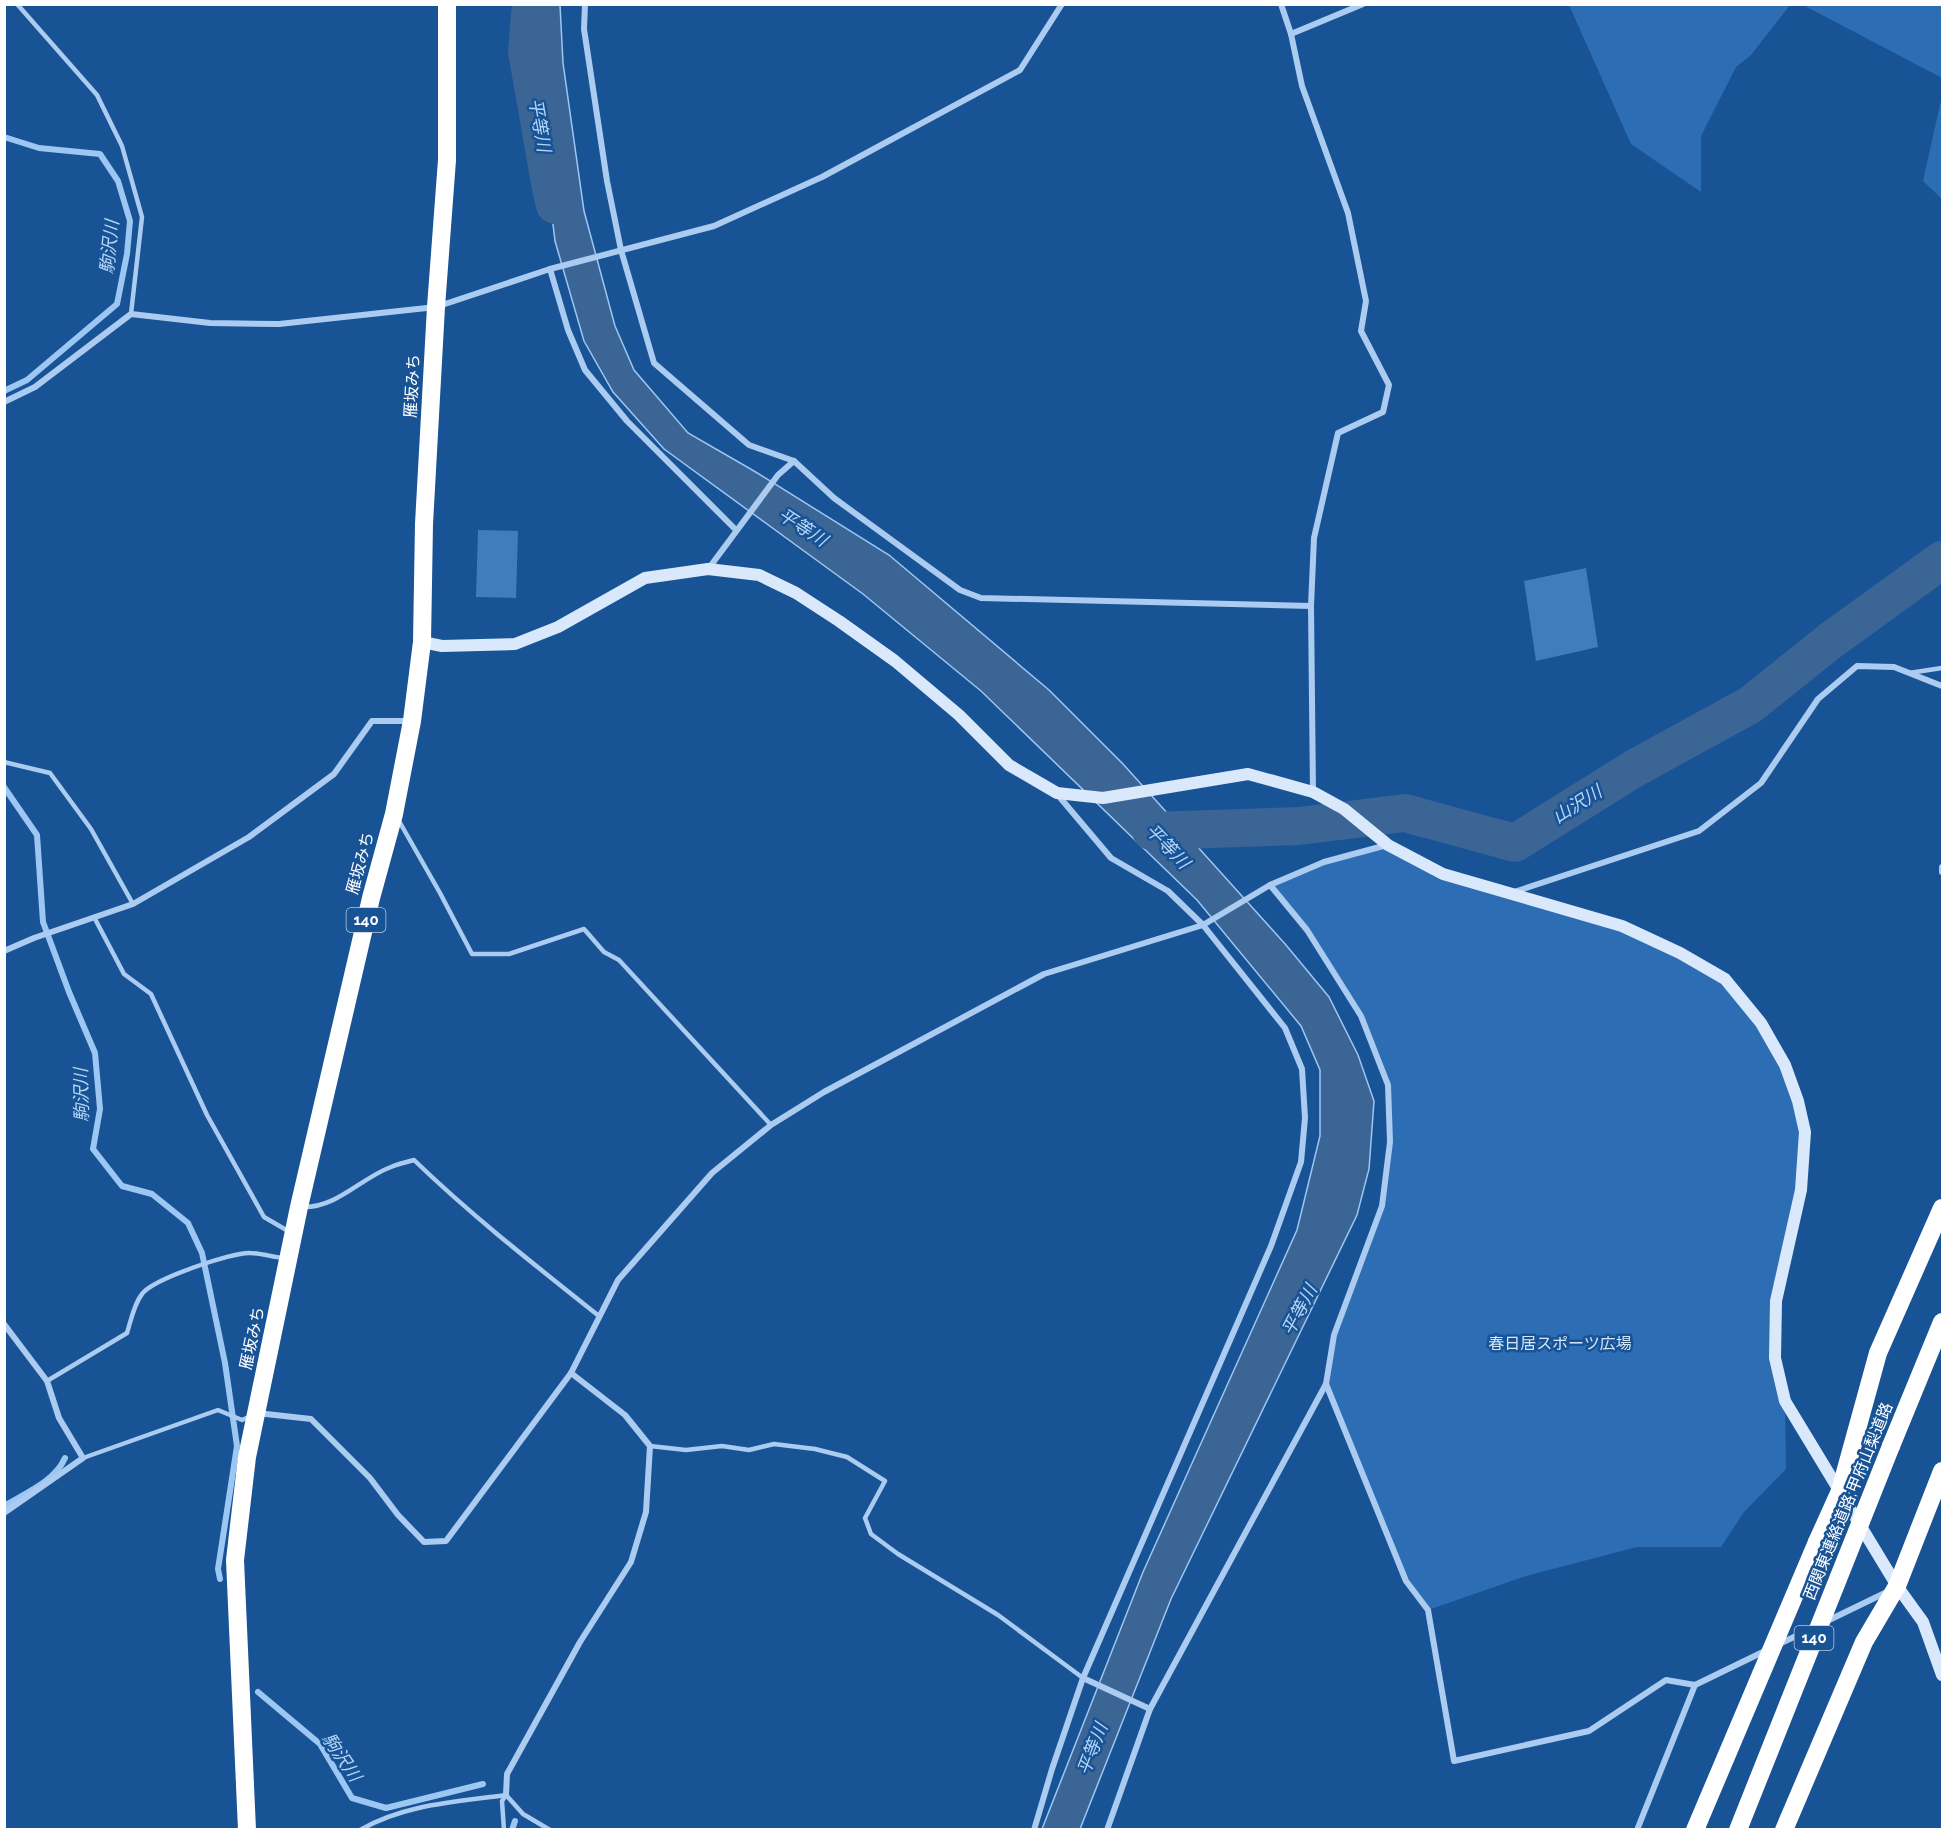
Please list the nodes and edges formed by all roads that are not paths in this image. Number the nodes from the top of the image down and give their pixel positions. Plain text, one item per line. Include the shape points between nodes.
1 (17, 4) edge
2 (447, 4) edge
3 (585, 4) edge
4 (1062, 4) edge
5 (1281, 4) edge
6 (1363, 4) edge
7 (1291, 34) junction
8 (621, 250) junction
9 (550, 269) junction
10 (436, 308) junction
11 (131, 314) junction
12 (4, 402) edge
13 (794, 461) junction
14 (736, 530) junction
15 (708, 569) junction
16 (1311, 606) junction
17 (422, 642) junction
18 (1942, 668) edge
19 (1909, 673) junction
20 (1942, 686) edge
21 (412, 721) junction
22 (4, 762) edge
23 (1313, 792) junction
24 (1057, 793) junction
25 (394, 814) junction
26 (1383, 841) junction
27 (1942, 867) edge
28 (1942, 872) edge
29 (1270, 885) junction
30 (1510, 893) junction
31 (133, 904) junction
32 (94, 917) junction
33 (1203, 925) junction
34 (4, 951) edge
35 (771, 1125) junction
36 (299, 1207) junction
37 (1942, 1208) edge
38 (293, 1234) junction
39 (288, 1259) junction
40 (599, 1316) junction
41 (1942, 1322) edge
42 (4, 1324) edge
43 (571, 1373) junction
44 (47, 1381) junction
45 (1326, 1384) junction
46 (249, 1417) junction
47 (650, 1446) junction
48 (83, 1458) junction
49 (1942, 1470) edge
50 (1840, 1491) junction
51 (4, 1513) edge
52 (1897, 1586) junction
53 (1942, 1675) edge
54 (1083, 1678) junction
55 (1695, 1686) junction
56 (1150, 1709) junction
57 (506, 1795) junction
58 (247, 1830) edge
59 (360, 1830) edge
60 (504, 1830) edge
61 (550, 1830) edge
62 (1034, 1830) edge
63 (1107, 1830) edge
64 (1636, 1830) edge
65 (1695, 1830) edge
66 (1738, 1830) edge
67 (1784, 1830) edge

1 - 11 lane via 97,95 122,146 142,217
2 - 10 highway, 雁坂みち / 140 via 447,160
3 - 8 street via 584,29 606,181
4 - 8 street via 1020,70 822,177 714,226
5 - 7 street
6 - 7 street
7 - 16 street via 1302,87 1348,213 1366,301 1361,331 1389,385 1383,412 1338,434 1314,538
8 - 9 street
8 - 13 street via 654,363 748,445
9 - 10 street
9 - 14 street via 585,370 627,421
10 - 11 street via 279,324 210,323
10 - 17 highway, 雁坂みち / 140
11 - 12 street via 35,387
13 - 14 street via 778,475
13 - 16 street via 834,498 960,590 981,598
14 - 15 street
15 - 17 street via 645,578 558,627 515,644 442,646
15 - 24 street via 759,575 813,604 894,661 959,715 1009,765
16 - 23 street
17 - 21 highway, 雁坂みち / 140
18 - 19 lane
19 - 20 street
19 - 30 street via 1894,667 1857,666 1818,699 1761,783 1699,831
21 - 25 highway, 雁坂みち / 140
21 - 31 street via 372,721 334,774 249,837
22 - 31 lane via 50,773 91,829
23 - 24 street via 1248,774 1103,798
23 - 26 street via 1344,809
24 - 33 street via 1111,858 1168,891
25 - 35 lane via 472,954 509,954 584,929 604,952 619,960
25 - 36 highway, 雁坂みち / 140
26 - 29 street
26 - 30 street via 1443,874
27 - 28 street
29 - 33 street
29 - 45 street via 1306,930 1361,1016 1388,1085 1390,1142 1382,1206 1334,1335
30 - 50 street via 1622,926 1725,979 1761,1023 1785,1065 1805,1132 1801,1190 1776,1301 1775,1358 1785,1401
31 - 32 street
32 - 34 street
32 - 38 lane via 123,974 151,994 207,1115 264,1217
33 - 35 street via 1044,974 824,1092
33 - 54 street via 1285,1028 1302,1069 1305,1118 1300,1162 1271,1246
35 - 40 street via 712,1173 618,1280
36 - 38 highway, 雁坂みち / 140
36 - 40 lane via 314,1207 343,1196 390,1167 414,1160
37 - 50 highway via 1878,1353
38 - 39 highway, 雁坂みち / 140
39 - 44 lane via 248,1253 161,1280 142,1293 127,1333
39 - 46 highway, 雁坂みち / 140
40 - 43 street
41 - 66 highway, 西関東連絡道路;甲府山梨道路 / 140, bridge
42 - 44 street
43 - 46 street via 446,1541 424,1542 370,1478 311,1419
43 - 47 street via 626,1414
44 - 48 street via 59,1418
45 - 55 street via 1406,1581 1428,1610 1454,1761 1589,1731 1666,1680
45 - 56 street
46 - 48 lane via 218,1410
46 - 58 highway, 雁坂みち / 140 via 235,1560
47 - 54 lane via 749,1450 774,1444 847,1457 885,1481 866,1518 871,1534 998,1616
47 - 57 street via 646,1512 631,1562 580,1642 507,1774
48 - 51 street
49 - 52 highway
50 - 52 street
50 - 65 highway, bridge
52 - 53 street via 1923,1622
52 - 55 street
52 - 67 highway via 1864,1642
54 - 56 street
54 - 62 street
55 - 64 street
56 - 63 street
57 - 59 lane via 416,1807 378,1819
57 - 60 lane via 502,1801
57 - 61 lane via 522,1814

